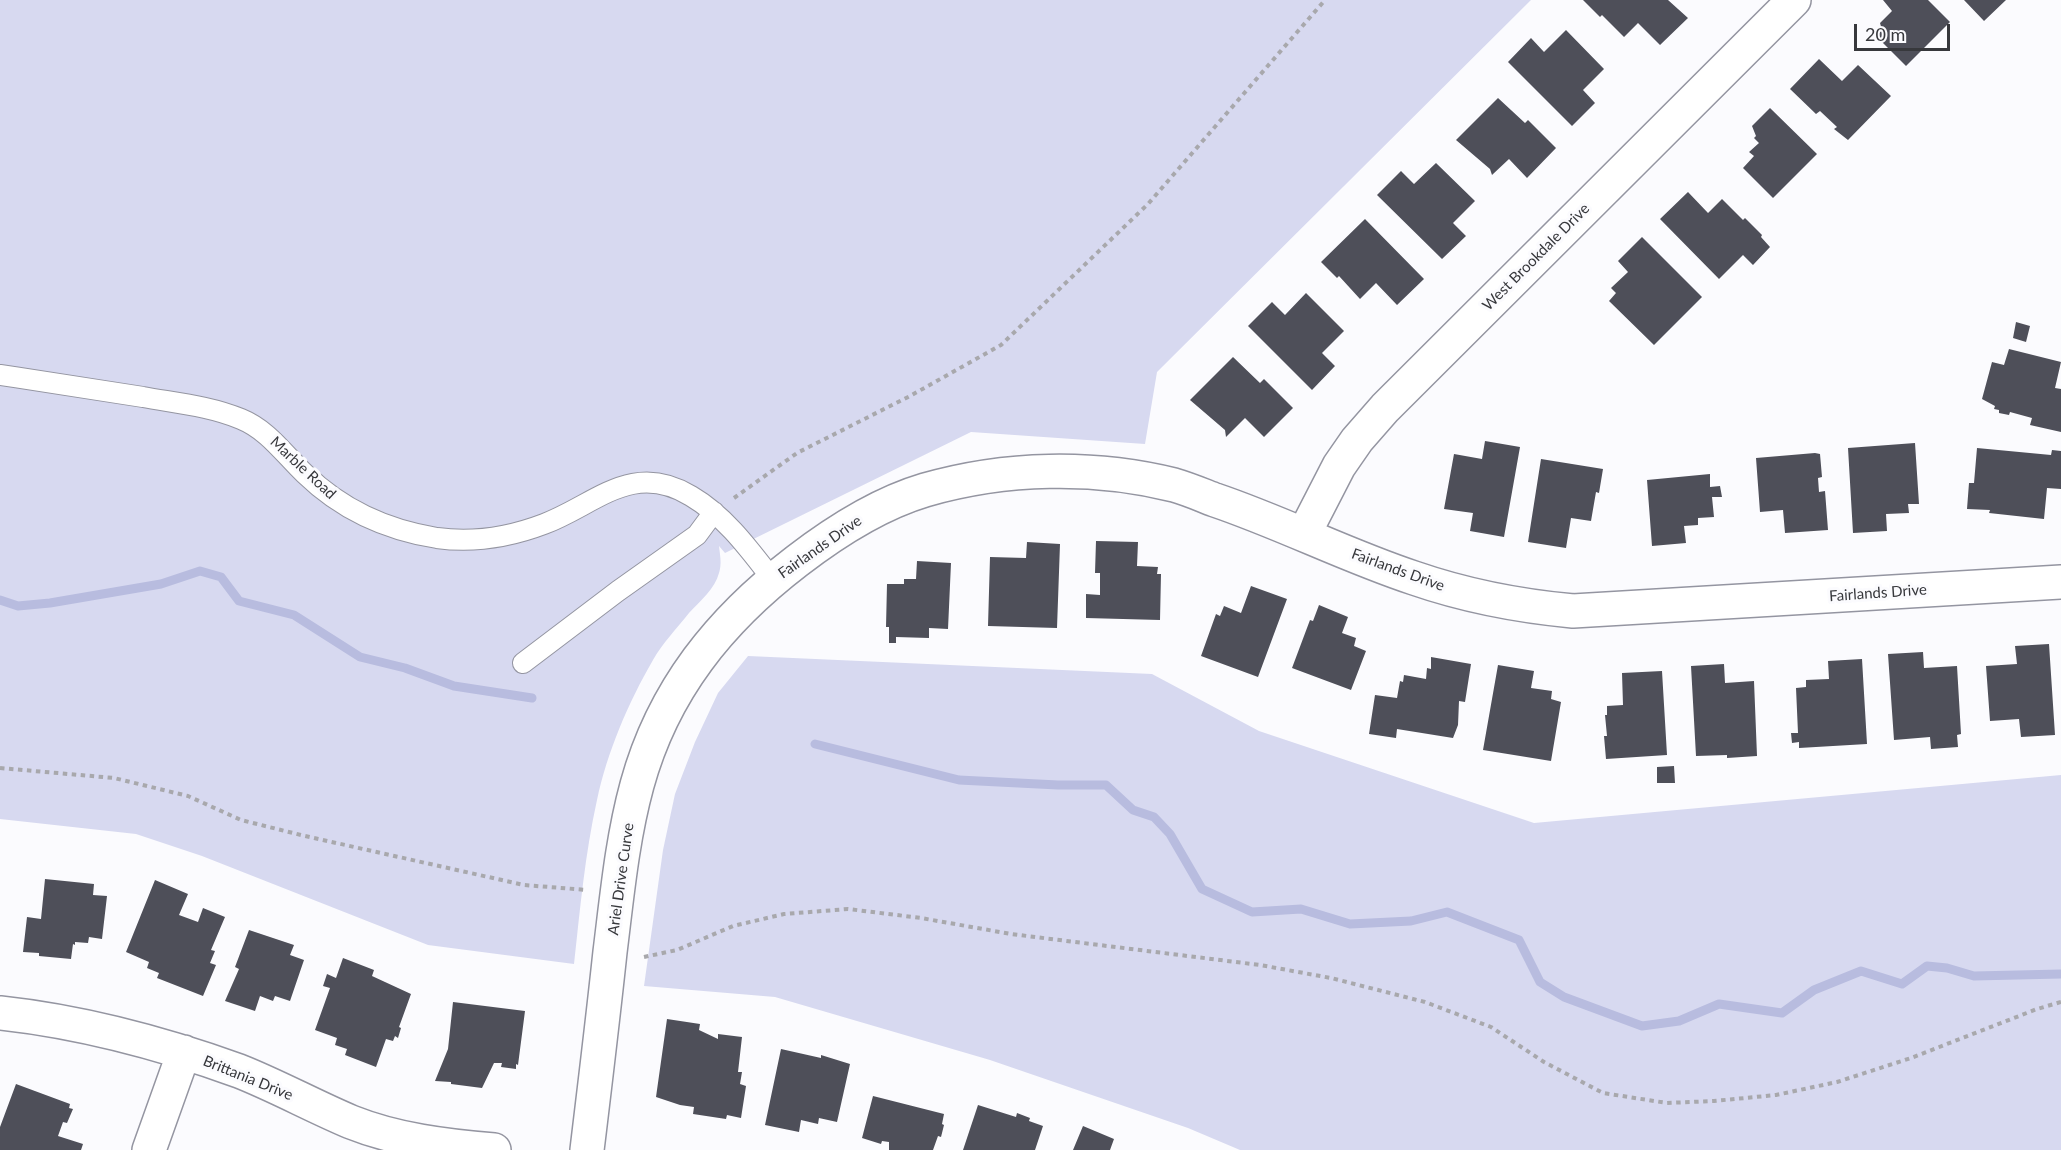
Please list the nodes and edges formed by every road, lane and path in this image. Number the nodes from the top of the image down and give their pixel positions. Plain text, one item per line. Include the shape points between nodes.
1 (1325, 0) edge
2 (1794, 0) edge
3 (0, 375) edge
4 (714, 512) junction
5 (1304, 534) junction
6 (773, 580) junction
7 (2061, 582) edge
8 (523, 663) dead end
9 (0, 768) edge
10 (587, 890) dead end
11 (644, 957) dead end
12 (2061, 1002) edge
13 (0, 1013) edge
14 (184, 1052) junction
15 (149, 1150) edge
16 (494, 1150) edge
17 (588, 1150) edge

1 - 4 path via 1148,204 1001,345 797,453
2 - 5 street, West Brookdale Drive via 1385,408 1339,466
3 - 4 lane, Marble Road via 207,409 241,419 262,430 334,499 368,519 402,531 477,540 508,536 547,524 618,487 642,483 667,485
4 - 6 lane, Marble Road via 742,539
4 - 8 lane via 697,535
5 - 6 street, Fairlands Drive via 1174,486 1115,475 1054,471 990,476 915,494 869,512
5 - 7 street, Fairlands Drive via 1412,578 1464,594 1573,611
6 - 17 street, Ariel Drive Curve via 722,627 687,674 659,726 638,782 622,851
9 - 10 path via 114,777 188,796 241,820 305,836 524,885
11 - 12 path via 677,950 732,926 784,914 848,909 1260,965 1425,1002 1491,1027 1544,1062 1603,1093 1666,1103 1776,1095 1837,1082
13 - 14 street, Brittania Drive via 101,1028
14 - 15 street
14 - 16 street, Brittania Drive via 392,1135

